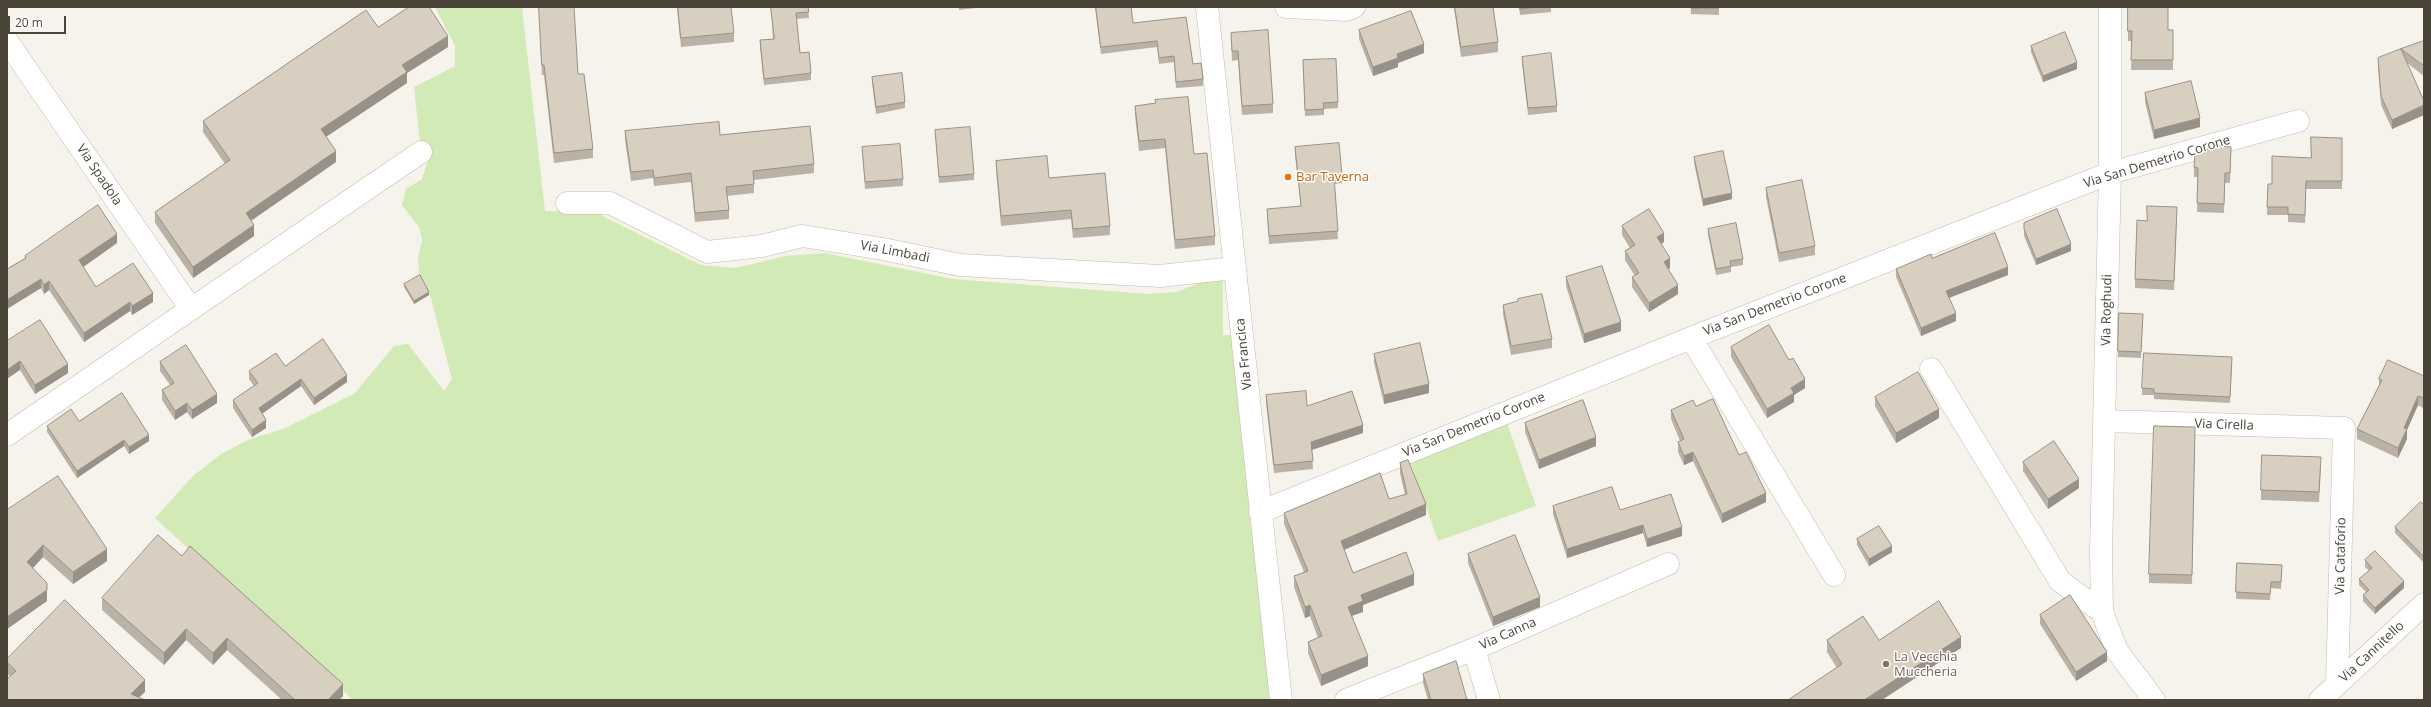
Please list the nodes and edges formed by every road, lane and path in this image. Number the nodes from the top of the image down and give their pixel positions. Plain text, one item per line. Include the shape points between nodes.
1 (1207, 7) edge
2 (1286, 7) edge
3 (1354, 7) edge
4 (2110, 7) edge
5 (7, 41) edge
6 (2298, 121) dead end
7 (421, 152) dead end
8 (2110, 173) junction
9 (567, 203) dead end
10 (1234, 268) junction
11 (191, 309) junction
12 (1691, 338) junction
13 (1931, 368) dead end
14 (2105, 421) junction
15 (2344, 428) joint
16 (7, 435) edge
17 (1260, 512) junction
18 (1668, 564) dead end
19 (1834, 575) dead end
20 (2424, 604) edge
21 (2102, 612) junction
22 (1474, 649) junction
23 (2337, 684) junction
24 (1281, 700) edge
25 (1346, 700) edge
26 (1489, 700) edge
27 (2154, 700) edge
28 (2320, 700) edge

1 - 10 street, Via Francica
2 - 3 street via 1346,10
4 - 8 street, Via Roghudi
5 - 11 street, Via Spadola
6 - 8 street, Via San Demetrio Corone
7 - 11 street
8 - 12 street, Via San Demetrio Corone
8 - 14 street, Via Roghudi
9 - 10 street, Via Limbadi via 610,203 707,252 762,246 802,236 960,265 1160,276
10 - 17 street, Via Francica
11 - 16 street
12 - 17 street, Via San Demetrio Corone
12 - 19 street
13 - 21 street via 2060,581
14 - 15 street, Via Cirella
14 - 21 street, Via Roghudi
15 - 23 street, Via Cataforio
17 - 24 street, Via Francica
18 - 22 street, Via Canna
20 - 23 street, Via Cannitello
21 - 27 street, Via Roghudi via 2117,651
22 - 25 street, Via Canna
22 - 26 street
23 - 28 street, Via Cannitello

